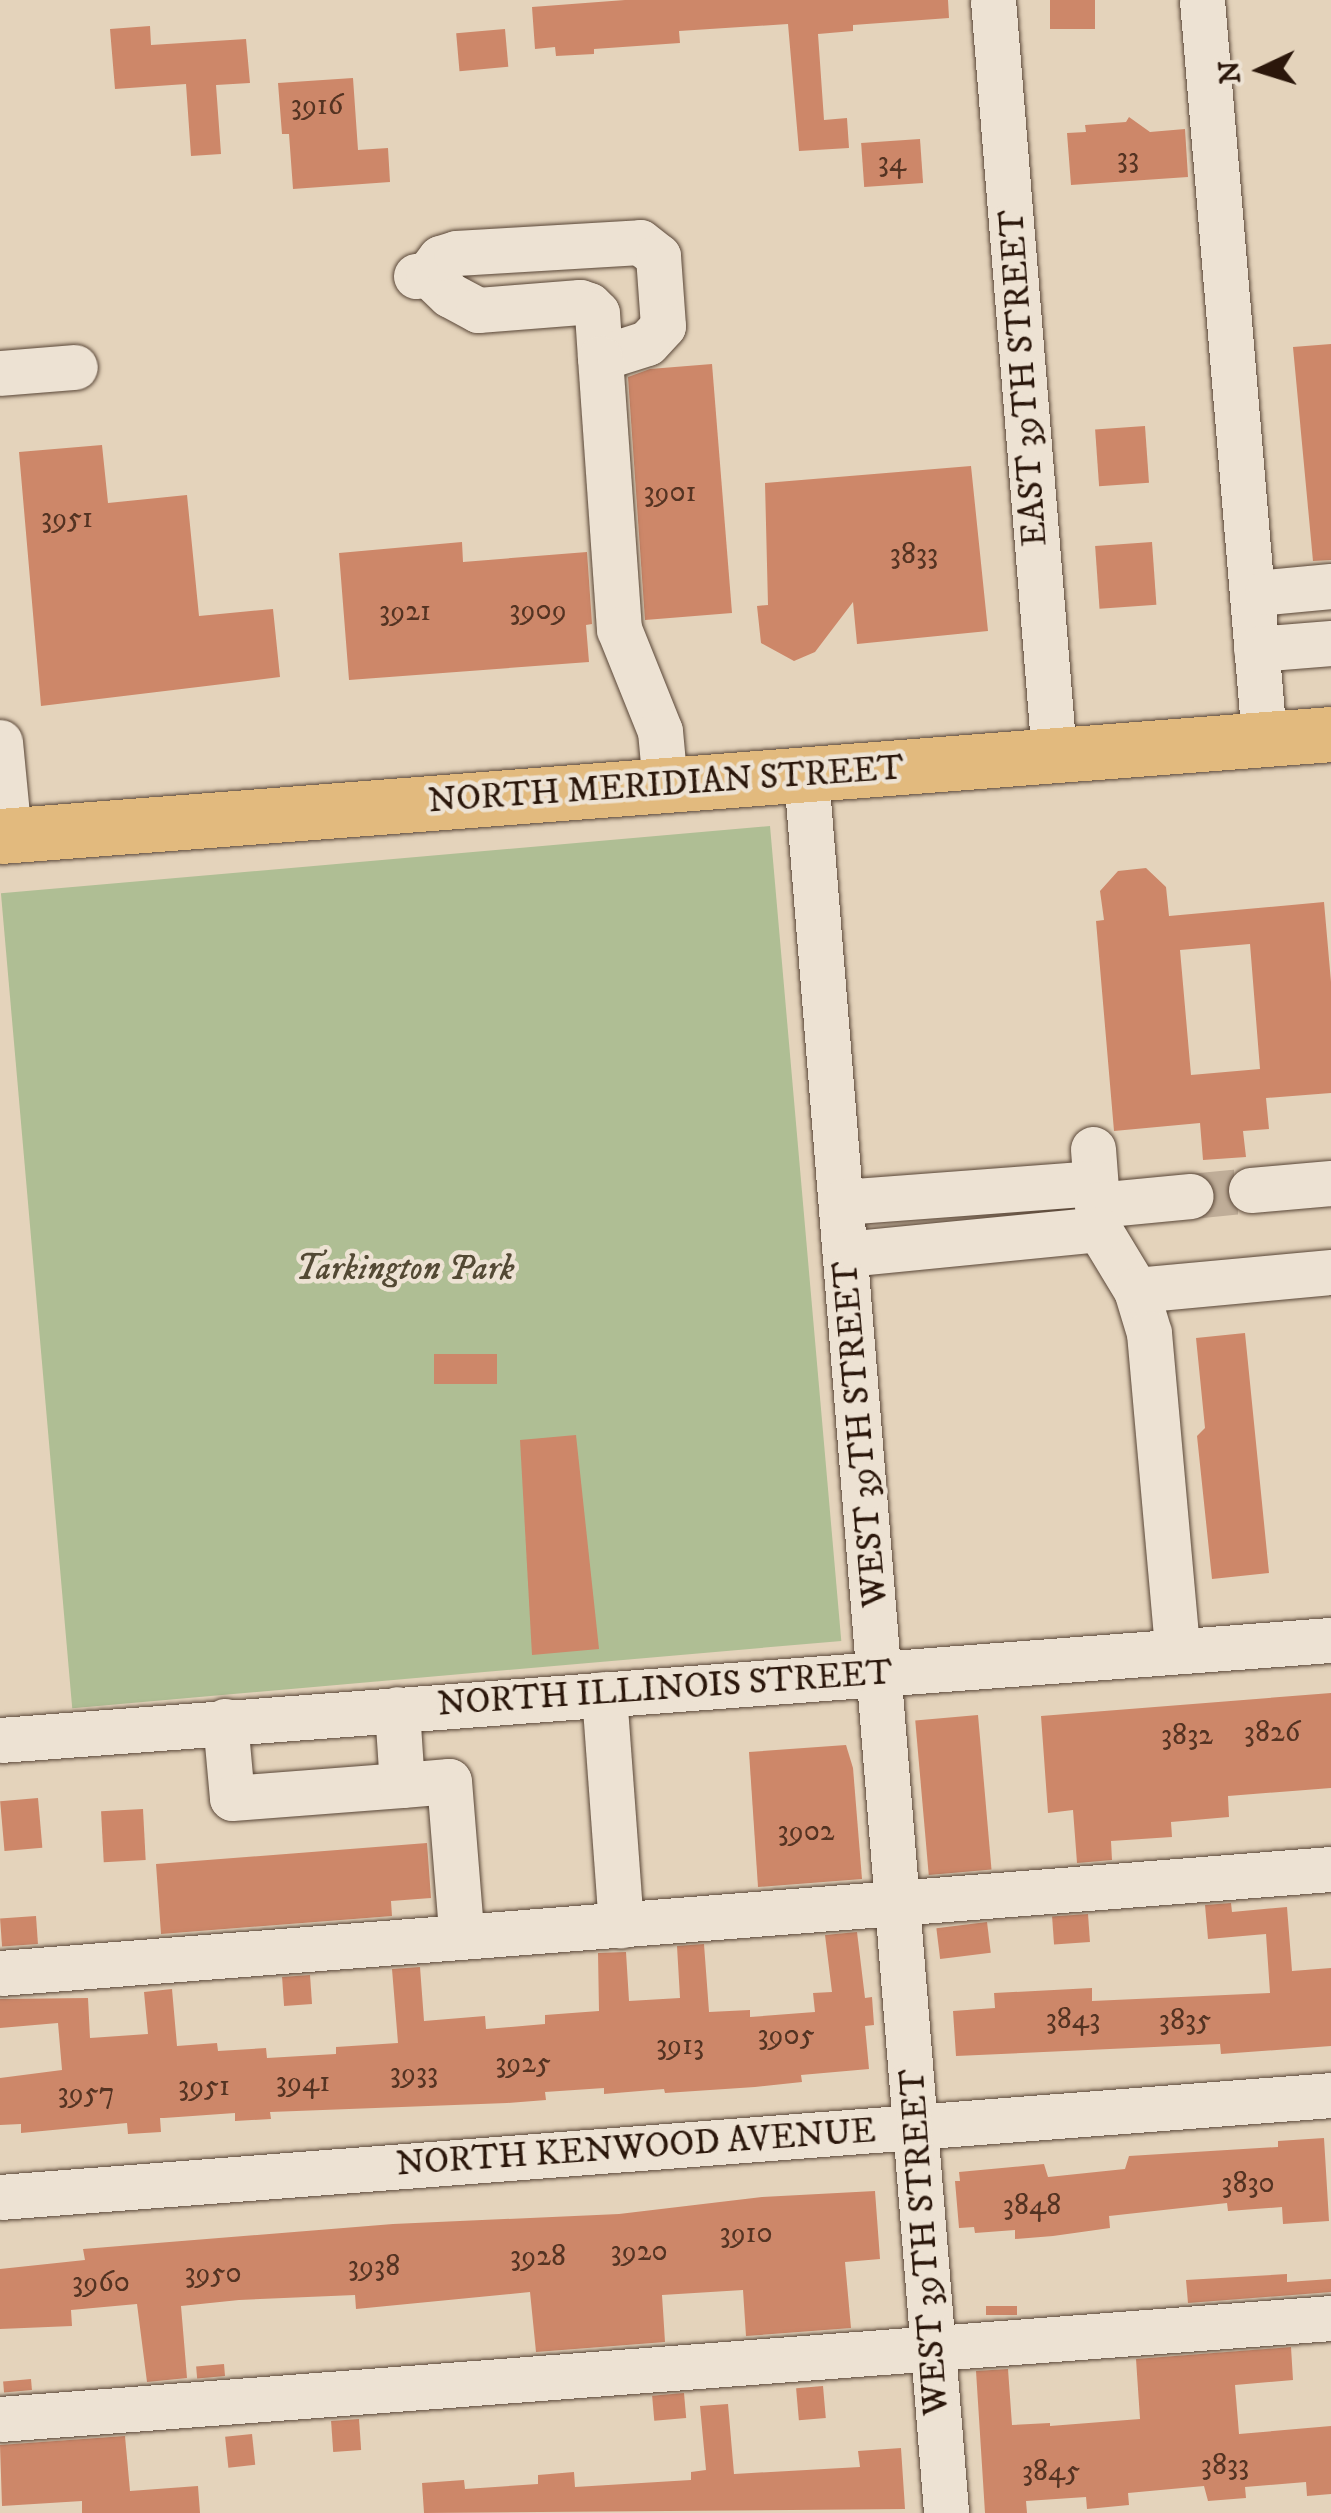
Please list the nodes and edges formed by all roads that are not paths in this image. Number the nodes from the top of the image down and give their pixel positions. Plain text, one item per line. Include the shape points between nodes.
1 (993, 0) edge
2 (1202, 0) edge
3 (600, 358) junction
4 (75, 367) dead end
5 (0, 373) edge
6 (1253, 447) dead end
7 (1331, 586) edge
8 (1267, 592) junction
9 (1331, 642) edge
10 (1264, 648) junction
11 (1331, 734) edge
12 (1264, 739) junction
13 (0, 742) edge
14 (1054, 755) junction
15 (806, 775) junction
16 (665, 785) junction
17 (4, 836) edge
18 (1331, 1182) edge
19 (1251, 1190) tunnel mouth
20 (1096, 1191) junction
21 (1191, 1196) tunnel mouth
22 (842, 1202) junction
23 (846, 1254) junction
24 (1331, 1272) edge
25 (1136, 1290) junction
26 (1331, 1640) edge
27 (1177, 1649) junction
28 (880, 1673) junction
29 (604, 1694) junction
30 (397, 1710) junction
31 (225, 1722) junction
32 (0, 1740) edge
33 (402, 1785) junction
34 (1331, 1869) edge
35 (899, 1903) junction
36 (460, 1919) dead end
37 (621, 1924) junction
38 (0, 1973) edge
39 (1331, 2094) edge
40 (917, 2126) junction
41 (0, 2196) edge
42 (1331, 2318) edge
43 (934, 2348) junction
44 (0, 2419) edge
45 (946, 2513) edge

1 - 14 street, EAST 39TH STREET
2 - 10 street
3 - 3 street via 647,343 662,326 658,256 650,246 456,253 422,275 478,310 589,305 597,313
3 - 16 street via 619,629 660,732
4 - 5 street
6 - 8 street
7 - 8 street
8 - 10 street
9 - 10 street
10 - 12 street
11 - 12 main road, NORTH MERIDIAN STREET
12 - 14 main road, NORTH MERIDIAN STREET
13 - 17 street
14 - 15 main road, NORTH MERIDIAN STREET
15 - 16 main road, NORTH MERIDIAN STREET
15 - 22 street, WEST 39TH STREET
16 - 17 main road, NORTH MERIDIAN STREET
18 - 19 street
20 - 21 street
20 - 22 street
20 - 23 street
20 - 25 street
22 - 23 street, WEST 39TH STREET
23 - 28 street, WEST 39TH STREET
24 - 25 street
25 - 27 street via 1149,1333
26 - 27 street, NORTH ILLINOIS STREET
27 - 28 street, NORTH ILLINOIS STREET
28 - 29 street, NORTH ILLINOIS STREET
28 - 35 street, WEST 39TH STREET
29 - 30 street, NORTH ILLINOIS STREET
29 - 37 street
30 - 31 street, NORTH ILLINOIS STREET
30 - 33 street
31 - 32 street, NORTH ILLINOIS STREET
31 - 33 street via 232,1798
33 - 36 street via 448,1782
34 - 35 street
35 - 37 street
35 - 40 street, WEST 39TH STREET
37 - 38 street
39 - 40 street, NORTH KENWOOD AVENUE
40 - 41 street, NORTH KENWOOD AVENUE
40 - 43 street, WEST 39TH STREET
42 - 43 street
43 - 44 street
43 - 45 street, WEST 39TH STREET

